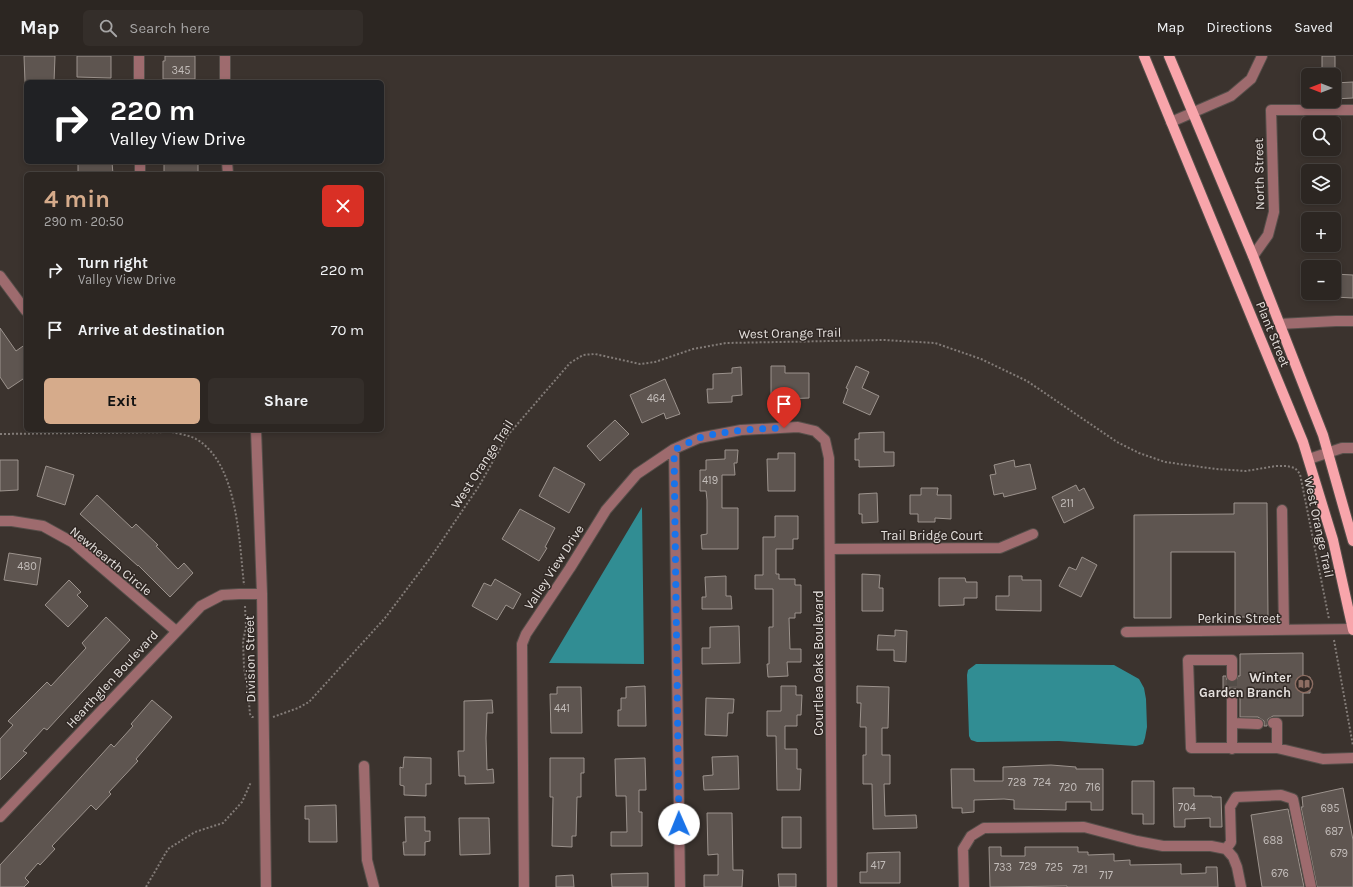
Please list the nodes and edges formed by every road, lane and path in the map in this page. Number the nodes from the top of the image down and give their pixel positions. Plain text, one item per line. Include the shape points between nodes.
1 (138, 56) edge
2 (225, 56) edge
3 (1144, 56) edge
4 (1169, 56) edge
5 (1262, 56) edge
6 (139, 80) edge
7 (225, 80) edge
8 (1353, 110) edge
9 (1192, 113) junction
10 (1171, 122) junction
11 (1253, 256) junction
12 (0, 276) edge
13 (24, 308) edge
14 (1353, 321) edge
15 (1279, 324) junction
16 (256, 432) edge
17 (0, 434) edge
18 (825, 440) joint
19 (1353, 448) edge
20 (674, 450) junction
21 (1328, 453) junction
22 (1309, 459) junction
23 (1282, 510) dead end
24 (0, 521) edge
25 (1033, 534) dead end
26 (1353, 541) edge
27 (830, 548) junction
28 (244, 586) dead end
29 (262, 594) junction
30 (245, 606) dead end
31 (1330, 623) dead end
32 (1353, 629) edge
33 (1284, 630) junction
34 (176, 631) junction
35 (1126, 632) dead end
36 (1333, 639) dead end
37 (1232, 676) tunnel mouth
38 (1232, 694) tunnel mouth
39 (254, 717) dead end
40 (272, 717) dead end
41 (1233, 723) junction
42 (1273, 723) dead end
43 (1258, 724) dead end
44 (1353, 746) edge
45 (1277, 748) junction
46 (1232, 749) junction
47 (1353, 758) edge
48 (364, 766) dead end
49 (251, 782) dead end
50 (0, 818) edge
51 (1226, 849) junction
52 (146, 887) edge
53 (266, 887) edge
54 (374, 887) edge
55 (524, 887) edge
56 (680, 887) edge
57 (832, 887) edge
58 (964, 887) edge
59 (1241, 887) edge
60 (1311, 887) edge

1 - 6 street
2 - 7 street
3 - 10 main road, Plant Street
4 - 9 main road, Plant Street
5 - 9 street via 1250,79 1231,96
8 - 11 street, North Street via 1271,110 1274,212 1268,235
9 - 10 street
9 - 11 main road, Plant Street
10 - 22 main road, Plant Street
11 - 15 main road, Plant Street
12 - 13 street
14 - 15 street
15 - 21 main road, Plant Street
16 - 29 street, Division Street
17 - 28 path via 172,432 195,438 214,455 230,487
18 - 20 street, Valley View Drive via 815,431 798,427 741,430 699,438
18 - 27 street, Courtlea Oaks Boulevard via 829,458
19 - 21 street via 1342,448
20 - 55 street, Valley View Drive via 637,474 606,510 522,644
20 - 56 street
21 - 22 street
21 - 26 main road, Plant Street
22 - 32 main road, Plant Street via 1333,540
23 - 33 street
24 - 34 street, Newhearth Circle via 44,526 72,542
25 - 27 street, Trail Bridge Court via 1000,548
27 - 57 street, Courtlea Oaks Boulevard
29 - 34 street, Hearthglen Boulevard via 222,595 201,606
29 - 53 street, Division Street
30 - 39 path via 244,667 250,714
31 - 40 path, West Orange Trail via 1300,474 1295,468 1276,466 1246,472 1165,462 1117,442 1027,381 981,359 935,343 884,340 726,343 640,364 595,354 583,355 570,363 508,435 479,486 431,557 385,618 309,702
32 - 33 street, Perkins Street
33 - 35 street, Perkins Street
34 - 50 street, Hearthglen Boulevard
36 - 44 path
37 - 46 street via 1232,660 1188,660 1191,748
38 - 41 street
41 - 43 street
41 - 46 street
42 - 45 street via 1277,723
45 - 46 street
45 - 47 street via 1323,759
48 - 54 street via 367,860
49 - 52 path via 242,802 223,823 195,832 168,849
51 - 58 street via 1211,846 1163,846 1084,827 984,828 971,836 963,849
51 - 59 street via 1235,862
51 - 60 street via 1231,842 1230,807 1236,797 1281,795 1293,799

